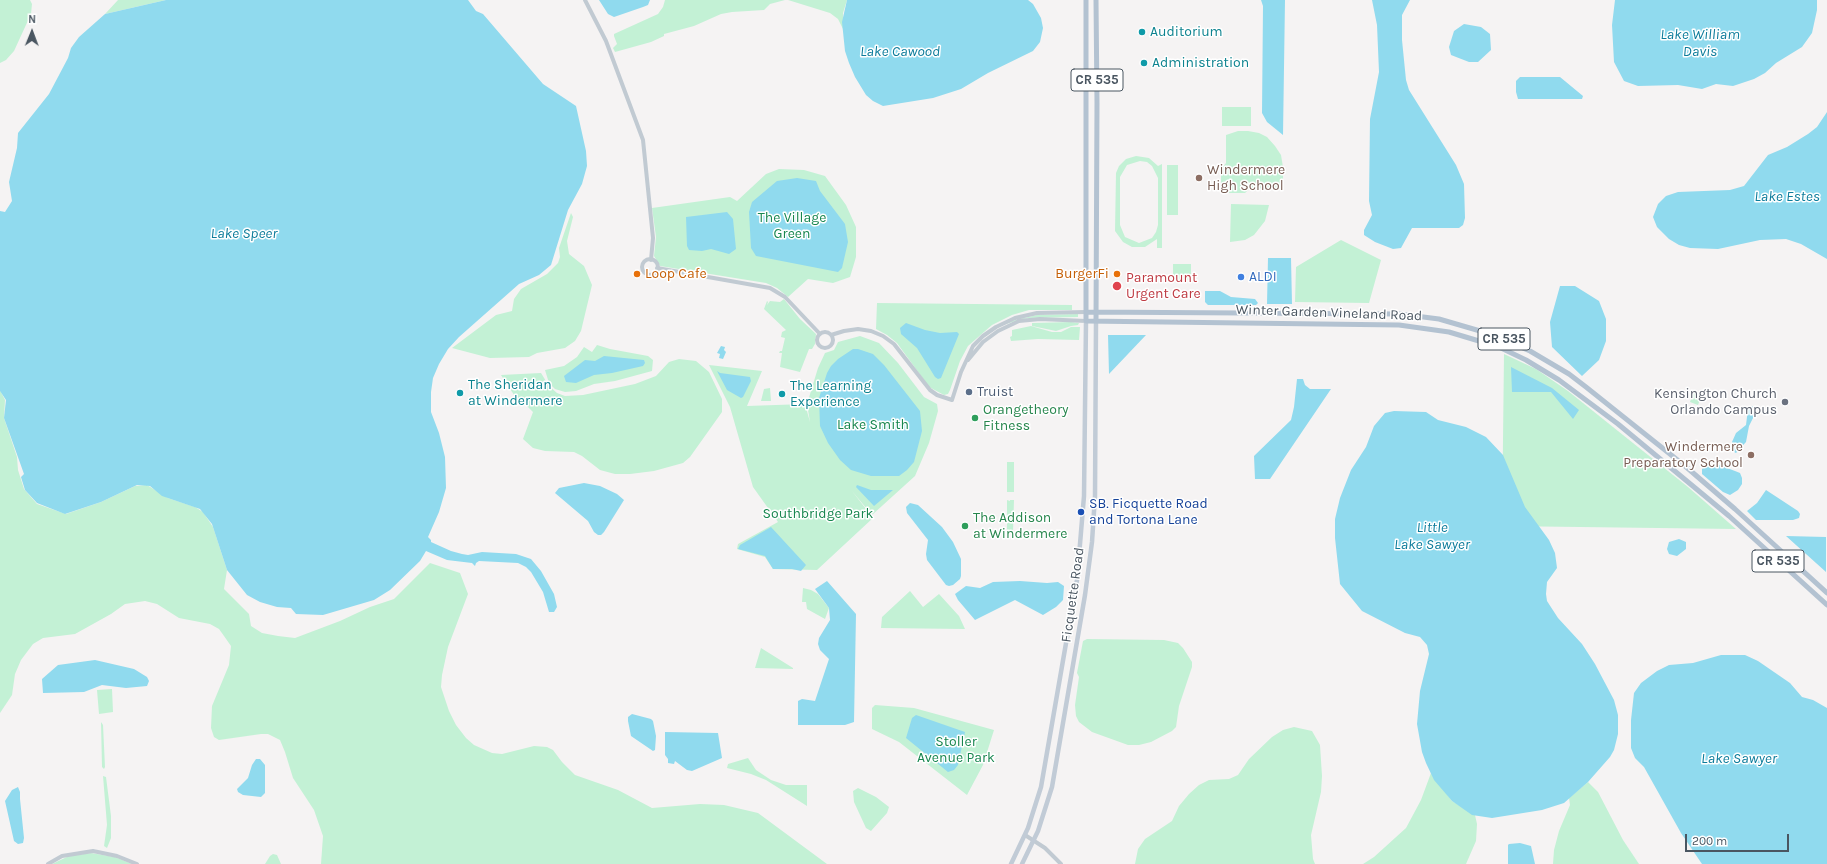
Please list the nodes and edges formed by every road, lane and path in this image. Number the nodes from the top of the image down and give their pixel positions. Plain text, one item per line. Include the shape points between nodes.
1 (585, 0) edge
2 (1086, 0) edge
3 (1096, 0) edge
4 (651, 260) junction
5 (657, 268) junction
6 (1086, 312) junction
7 (1096, 313) junction
8 (1086, 321) junction
9 (1096, 321) junction
10 (820, 334) junction
11 (831, 335) junction
12 (964, 365) junction
13 (1827, 593) edge
14 (1827, 605) edge
15 (1025, 835) junction
16 (1034, 840) junction
17 (48, 864) edge
18 (137, 864) edge
19 (1011, 864) edge
20 (1022, 864) edge
21 (1061, 864) edge

1 - 4 street via 606,41 643,140 653,238
2 - 6 main road, CR 535
3 - 7 main road, CR 535
4 - 5 street via 656,263
4 - 5 street via 644,262 644,272 651,275
5 - 10 street via 770,288 785,297
6 - 7 main road, Winter Garden Vineland Road
6 - 8 main road, CR 535
6 - 12 street via 1037,313 1015,318 983,336 973,346
7 - 9 main road
7 - 13 main road, Winter Garden Vineland Road / CR 535 via 1400,314 1439,320 1487,333 1530,351 1580,383 1685,466
8 - 9 main road, Winter Garden Vineland Road / CR 535
8 - 12 street via 1019,321 998,331 984,342
8 - 15 main road, Ficquette Road via 1084,496 1079,567 1043,778
9 - 14 main road, Winter Garden Vineland Road / CR 535 via 1399,325 1449,332 1499,347 1560,380 1613,420 1729,516
9 - 16 main road, Ficquette Road via 1095,477 1089,565 1052,786
10 - 11 street via 825,332
10 - 11 street via 817,338 823,347 830,345
11 - 12 street via 844,330 858,329 883,336 894,344 930,390 952,400
15 - 16 street
15 - 19 main road, Ficquette Road
16 - 20 main road, Ficquette Road
16 - 21 street
17 - 18 street via 62,856 93,851 117,856

